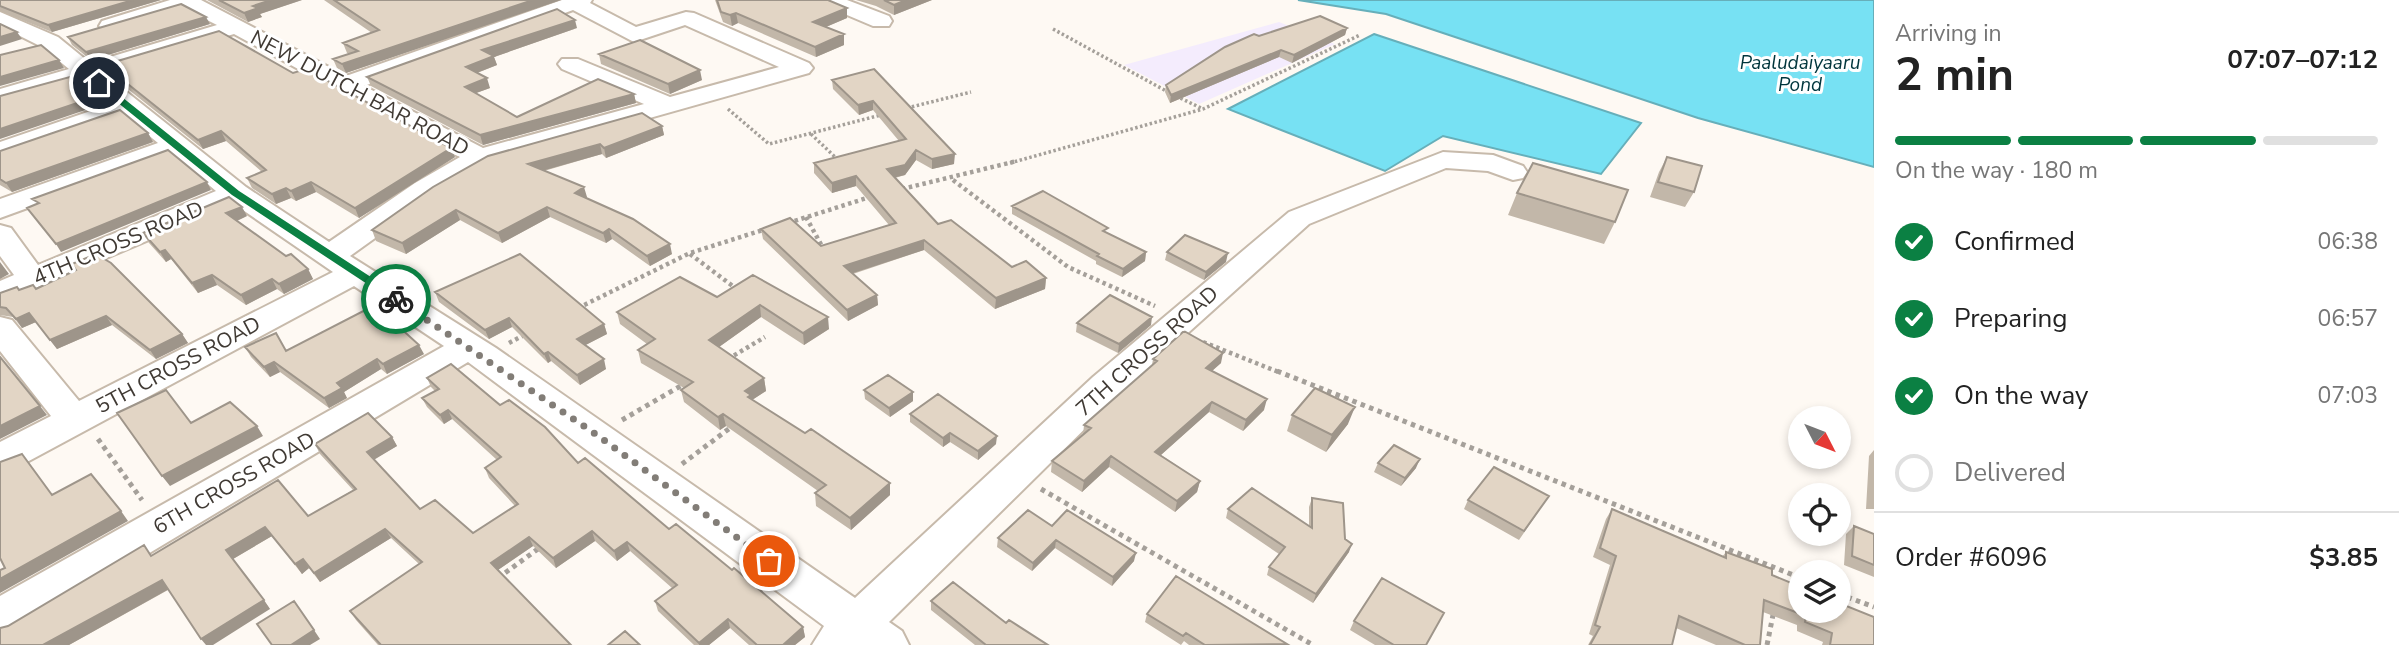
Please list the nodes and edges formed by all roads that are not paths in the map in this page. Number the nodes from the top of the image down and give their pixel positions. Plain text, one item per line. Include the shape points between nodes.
1 (828, 0) edge
2 (186, 1) edge
3 (579, 1) edge
4 (1, 19) edge
5 (881, 21) dead end
6 (236, 26) junction
7 (69, 37) junction
8 (13, 52) edge
9 (570, 64) dead end
10 (84, 72) junction
11 (343, 85) junction
12 (0, 97) edge
13 (667, 105) junction
14 (129, 106) junction
15 (177, 145) junction
16 (0, 152) edge
17 (480, 158) junction
18 (1513, 172) dead end
19 (236, 193) junction
20 (0, 209) edge
21 (0, 234) edge
22 (343, 264) junction
23 (32, 279) junction
24 (0, 293) edge
25 (0, 328) edge
26 (476, 351) junction
27 (78, 418) junction
28 (0, 459) edge
29 (0, 619) edge
30 (845, 635) edge
31 (886, 645) edge

1 - 5 street
2 - 6 street, NEW DUTCH BAR ROAD
2 - 7 street
3 - 11 street
3 - 13 street via 634,36 687,18 801,68
4 - 7 street
6 - 10 street
6 - 11 street, NEW DUTCH BAR ROAD
7 - 8 street
7 - 10 street
9 - 13 street
10 - 12 street
10 - 14 street
11 - 17 street, NEW DUTCH BAR ROAD
13 - 17 street
14 - 15 street
14 - 16 street
15 - 19 street
15 - 20 street
17 - 22 street, NEW DUTCH BAR ROAD via 425,189
18 - 30 street, 7TH CROSS ROAD via 1493,163 1443,160 1299,218 1175,324
19 - 22 street
19 - 23 street, 4TH CROSS ROAD
21 - 23 street
22 - 26 street
22 - 27 street, 5TH CROSS ROAD
23 - 24 street, 4TH CROSS ROAD
25 - 27 street
26 - 29 street, 6TH CROSS ROAD
26 - 30 street via 659,482
27 - 28 street, 5TH CROSS ROAD
30 - 31 street

